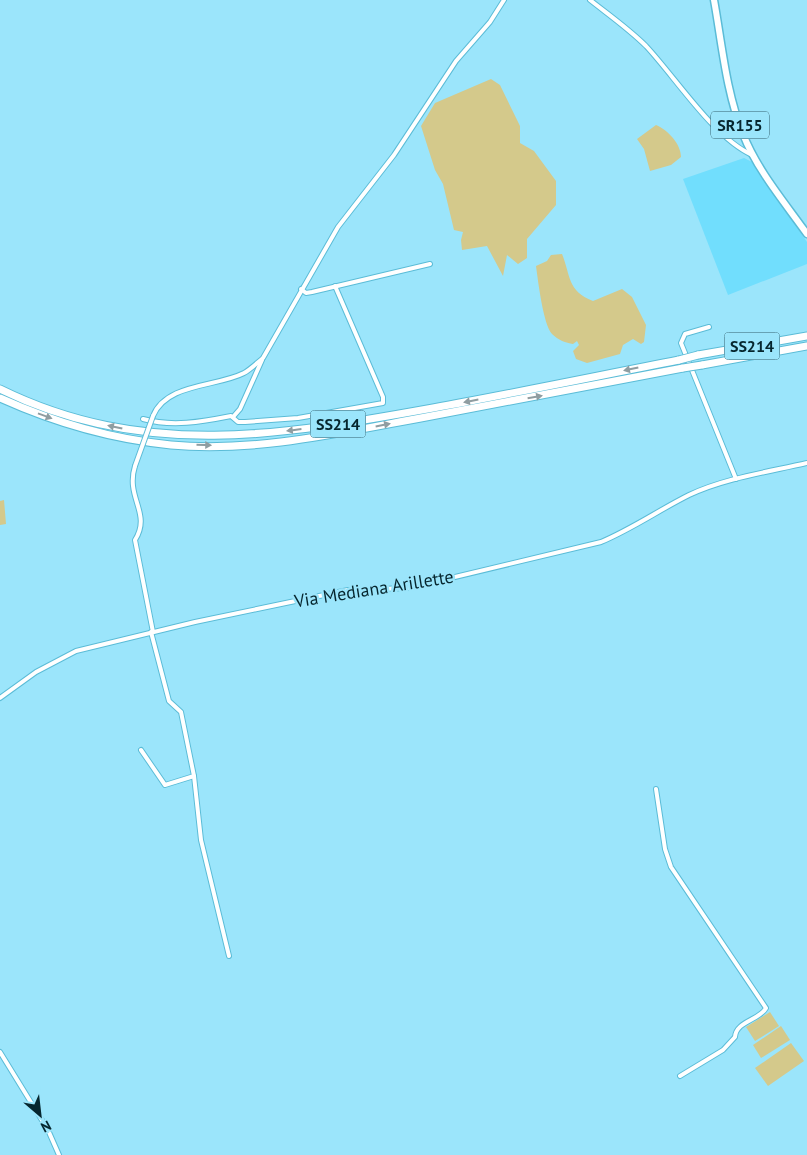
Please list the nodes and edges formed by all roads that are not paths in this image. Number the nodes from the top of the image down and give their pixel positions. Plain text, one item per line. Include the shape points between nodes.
1 (504, 0) edge
2 (590, 0) edge
3 (714, 0) edge
4 (754, 156) junction
5 (807, 234) edge
6 (430, 264) dead end
7 (335, 286) junction
8 (301, 289) junction
9 (709, 327) dead end
10 (807, 336) edge
11 (807, 346) edge
12 (263, 358) junction
13 (0, 389) edge
14 (0, 398) edge
15 (232, 418) junction
16 (143, 419) dead end
17 (807, 463) edge
18 (736, 479) junction
19 (152, 632) junction
20 (0, 698) edge
21 (141, 750) dead end
22 (194, 776) junction
23 (656, 789) dead end
24 (229, 956) dead end
25 (0, 1052) edge
26 (680, 1076) dead end
27 (59, 1155) edge

1 - 8 street via 490,22 456,61 394,155 346,216
2 - 4 street via 623,24 716,126
3 - 4 main road, SR155 via 734,110
4 - 5 main road, SR155
6 - 7 street
7 - 8 street via 306,293
7 - 15 street via 383,403 282,420 238,422
8 - 12 street
9 - 18 street via 685,334 680,343
10 -> 13 highway, SS214, bridge via 350,423 244,436 170,436 124,429 62,413
14 -> 11 highway, SS214, bridge via 65,423 127,438 171,445 256,444 353,430
12 - 15 street via 240,409
12 - 19 street, bridge via 244,373 172,396 157,408 131,477 132,491 141,516 141,526 134,540
15 - 16 street via 203,423 162,423
17 - 18 street, Via Mediana Arillette
18 - 19 street, Via Mediana Arillette via 689,495 624,533 601,542 408,588 348,590
19 - 20 street, Via Mediana Arillette via 76,651 36,672
19 - 22 street via 169,701 181,712
21 - 22 street via 165,785
22 - 24 street via 201,840
23 - 26 street via 665,849 672,867 766,1008 740,1027 723,1050
25 - 27 street via 48,1130

